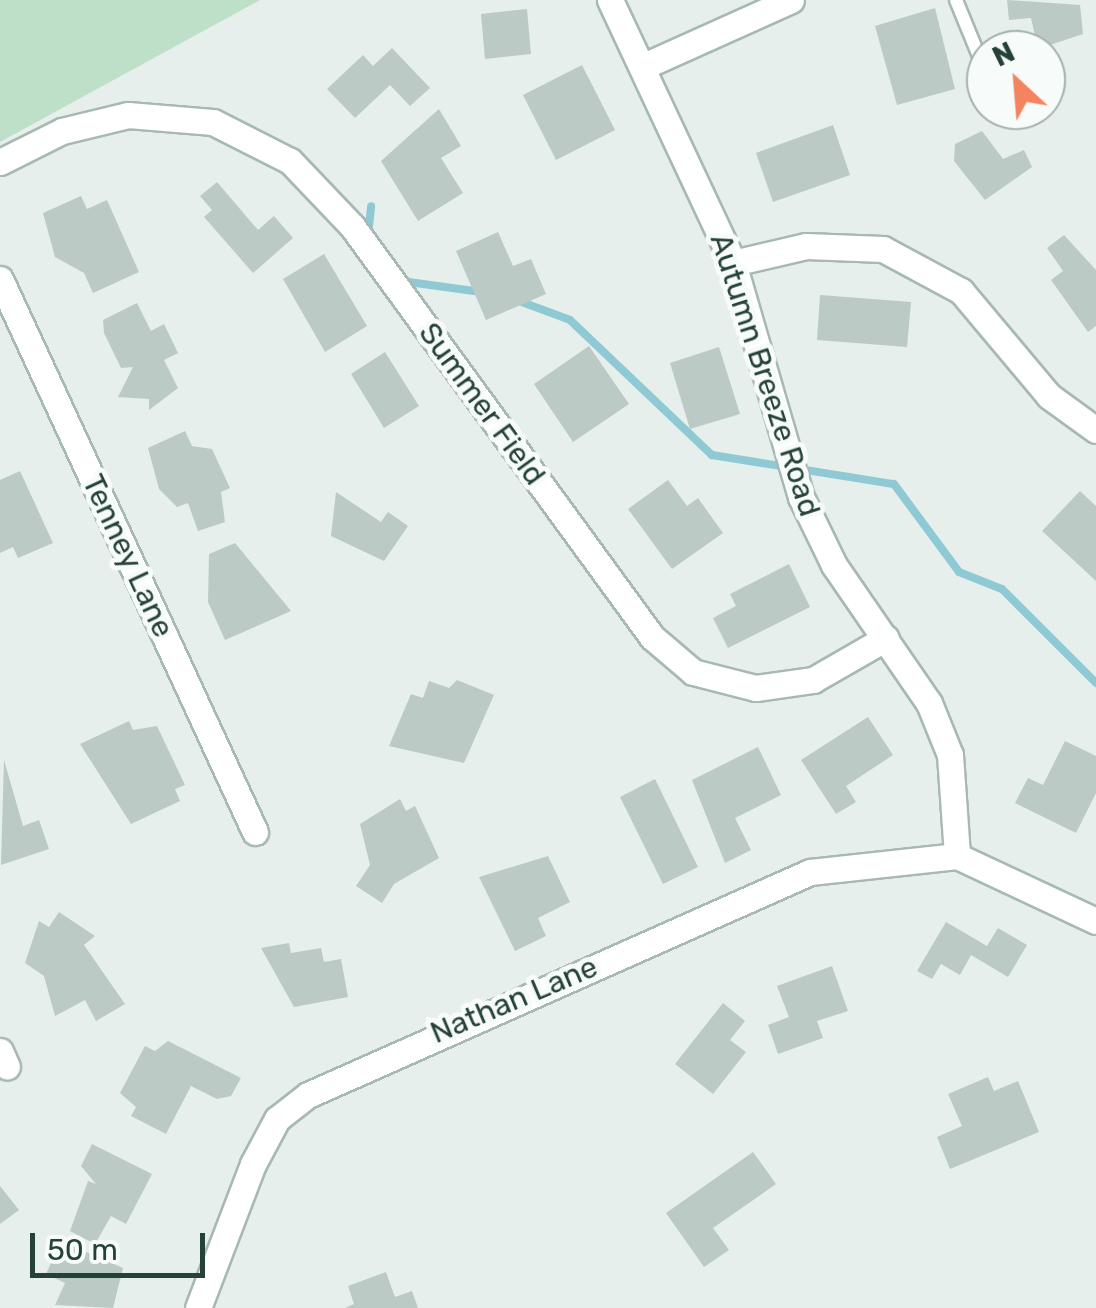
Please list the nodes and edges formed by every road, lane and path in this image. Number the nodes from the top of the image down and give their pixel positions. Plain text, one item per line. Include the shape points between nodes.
1 (610, 0) edge
2 (791, 0) edge
3 (956, 0) edge
4 (968, 30) edge
5 (644, 66) junction
6 (0, 162) edge
7 (733, 263) junction
8 (0, 279) edge
9 (1096, 430) edge
10 (886, 638) junction
11 (255, 832) dead end
12 (957, 856) junction
13 (1096, 921) edge
14 (198, 1308) edge

1 - 5 street, Autumn Breeze Road
2 - 5 street
3 - 4 lane
5 - 7 street, Autumn Breeze Road
6 - 10 street, Summer Field via 62,132 128,115 213,122 290,161 352,226 652,637 692,672 756,688 813,680
7 - 9 street via 806,246 883,249 962,292 1049,396
7 - 10 street, Autumn Breeze Road via 801,497
8 - 11 street, Tenney Lane
10 - 12 street, Autumn Breeze Road via 950,754
12 - 13 street
12 - 14 street, Nathan Lane via 810,872 308,1095 278,1120 253,1164

